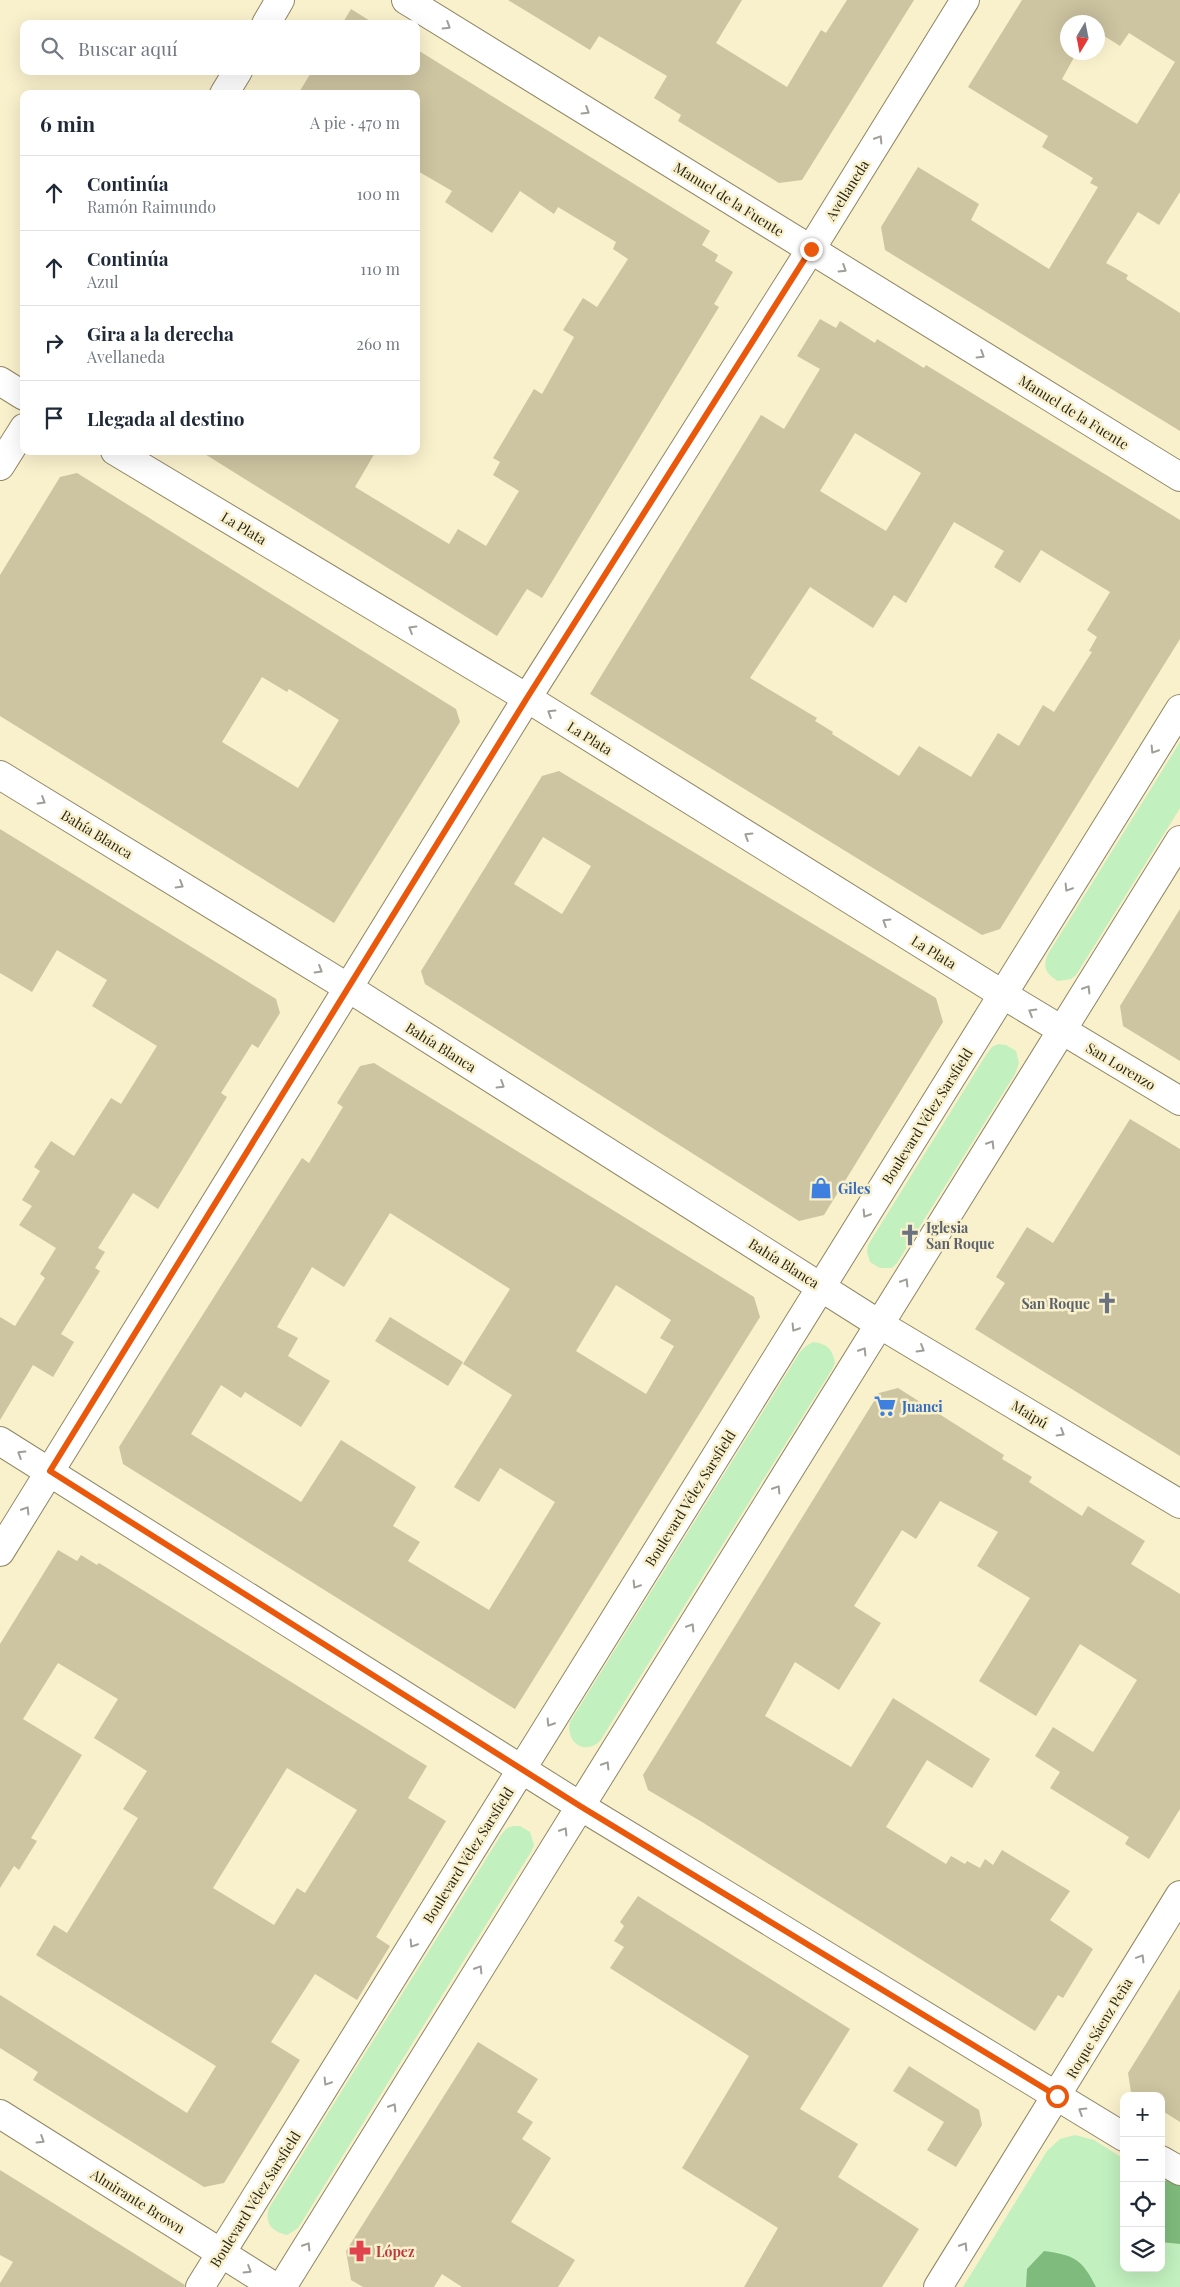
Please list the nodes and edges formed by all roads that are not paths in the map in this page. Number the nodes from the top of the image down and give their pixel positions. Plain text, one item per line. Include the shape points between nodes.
1 (280, 0) edge
2 (406, 0) edge
3 (965, 0) edge
4 (268, 20) edge
5 (236, 75) edge
6 (226, 90) edge
7 (811, 249) junction
8 (0, 381) edge
9 (20, 394) edge
10 (20, 434) edge
11 (122, 455) edge
12 (0, 466) edge
13 (1180, 477) edge
14 (527, 698) junction
15 (1180, 709) edge
16 (0, 776) edge
17 (1180, 840) edge
18 (348, 988) junction
19 (1002, 994) junction
20 (1061, 1031) junction
21 (1180, 1101) edge
22 (821, 1287) junction
23 (880, 1324) junction
24 (0, 1440) edge
25 (50, 1471) junction
26 (1180, 1504) edge
27 (0, 1552) edge
28 (522, 1769) junction
29 (580, 1806) junction
30 (1180, 1895) edge
31 (1057, 2096) junction
32 (0, 2114) edge
33 (1120, 2134) edge
34 (1165, 2162) edge
35 (1180, 2171) edge
36 (221, 2253) junction
37 (200, 2287) edge
38 (275, 2287) edge
39 (282, 2287) edge
40 (938, 2287) edge

1 - 4 street
2 -> 7 street, Manuel de la Fuente
7 -> 3 street, Avellaneda
5 - 6 street
7 -> 13 street, Manuel de la Fuente
7 - 14 street, Avellaneda
8 - 9 street
10 - 12 street
14 -> 11 street, La Plata
14 - 18 street, Avellaneda
19 -> 14 street, La Plata
15 -> 19 street, Boulevard Vélez Sarsfield
16 -> 18 street, Bahía Blanca
20 -> 17 street
18 -> 22 street, Bahía Blanca
18 - 25 street, Avellaneda
20 -> 19 street, La Plata
19 -> 22 street, Boulevard Vélez Sarsfield
20 - 21 street, San Lorenzo
23 -> 20 street
22 - 23 street, Bahía Blanca
22 -> 28 street, Boulevard Vélez Sarsfield
23 -> 26 street, Maipú
29 -> 23 street
25 -> 24 street
27 -> 25 street, Avellaneda
25 - 28 street
28 - 29 street
28 -> 36 street, Boulevard Vélez Sarsfield
29 - 31 street
39 -> 29 street
31 -> 30 street, Roque Sáenz Peña
33 -> 31 street
40 -> 31 street, Roque Sáenz Peña
32 -> 36 street, Almirante Brown
34 - 35 street
36 - 37 street, Boulevard Vélez Sarsfield
36 -> 38 street, Almirante Brown

